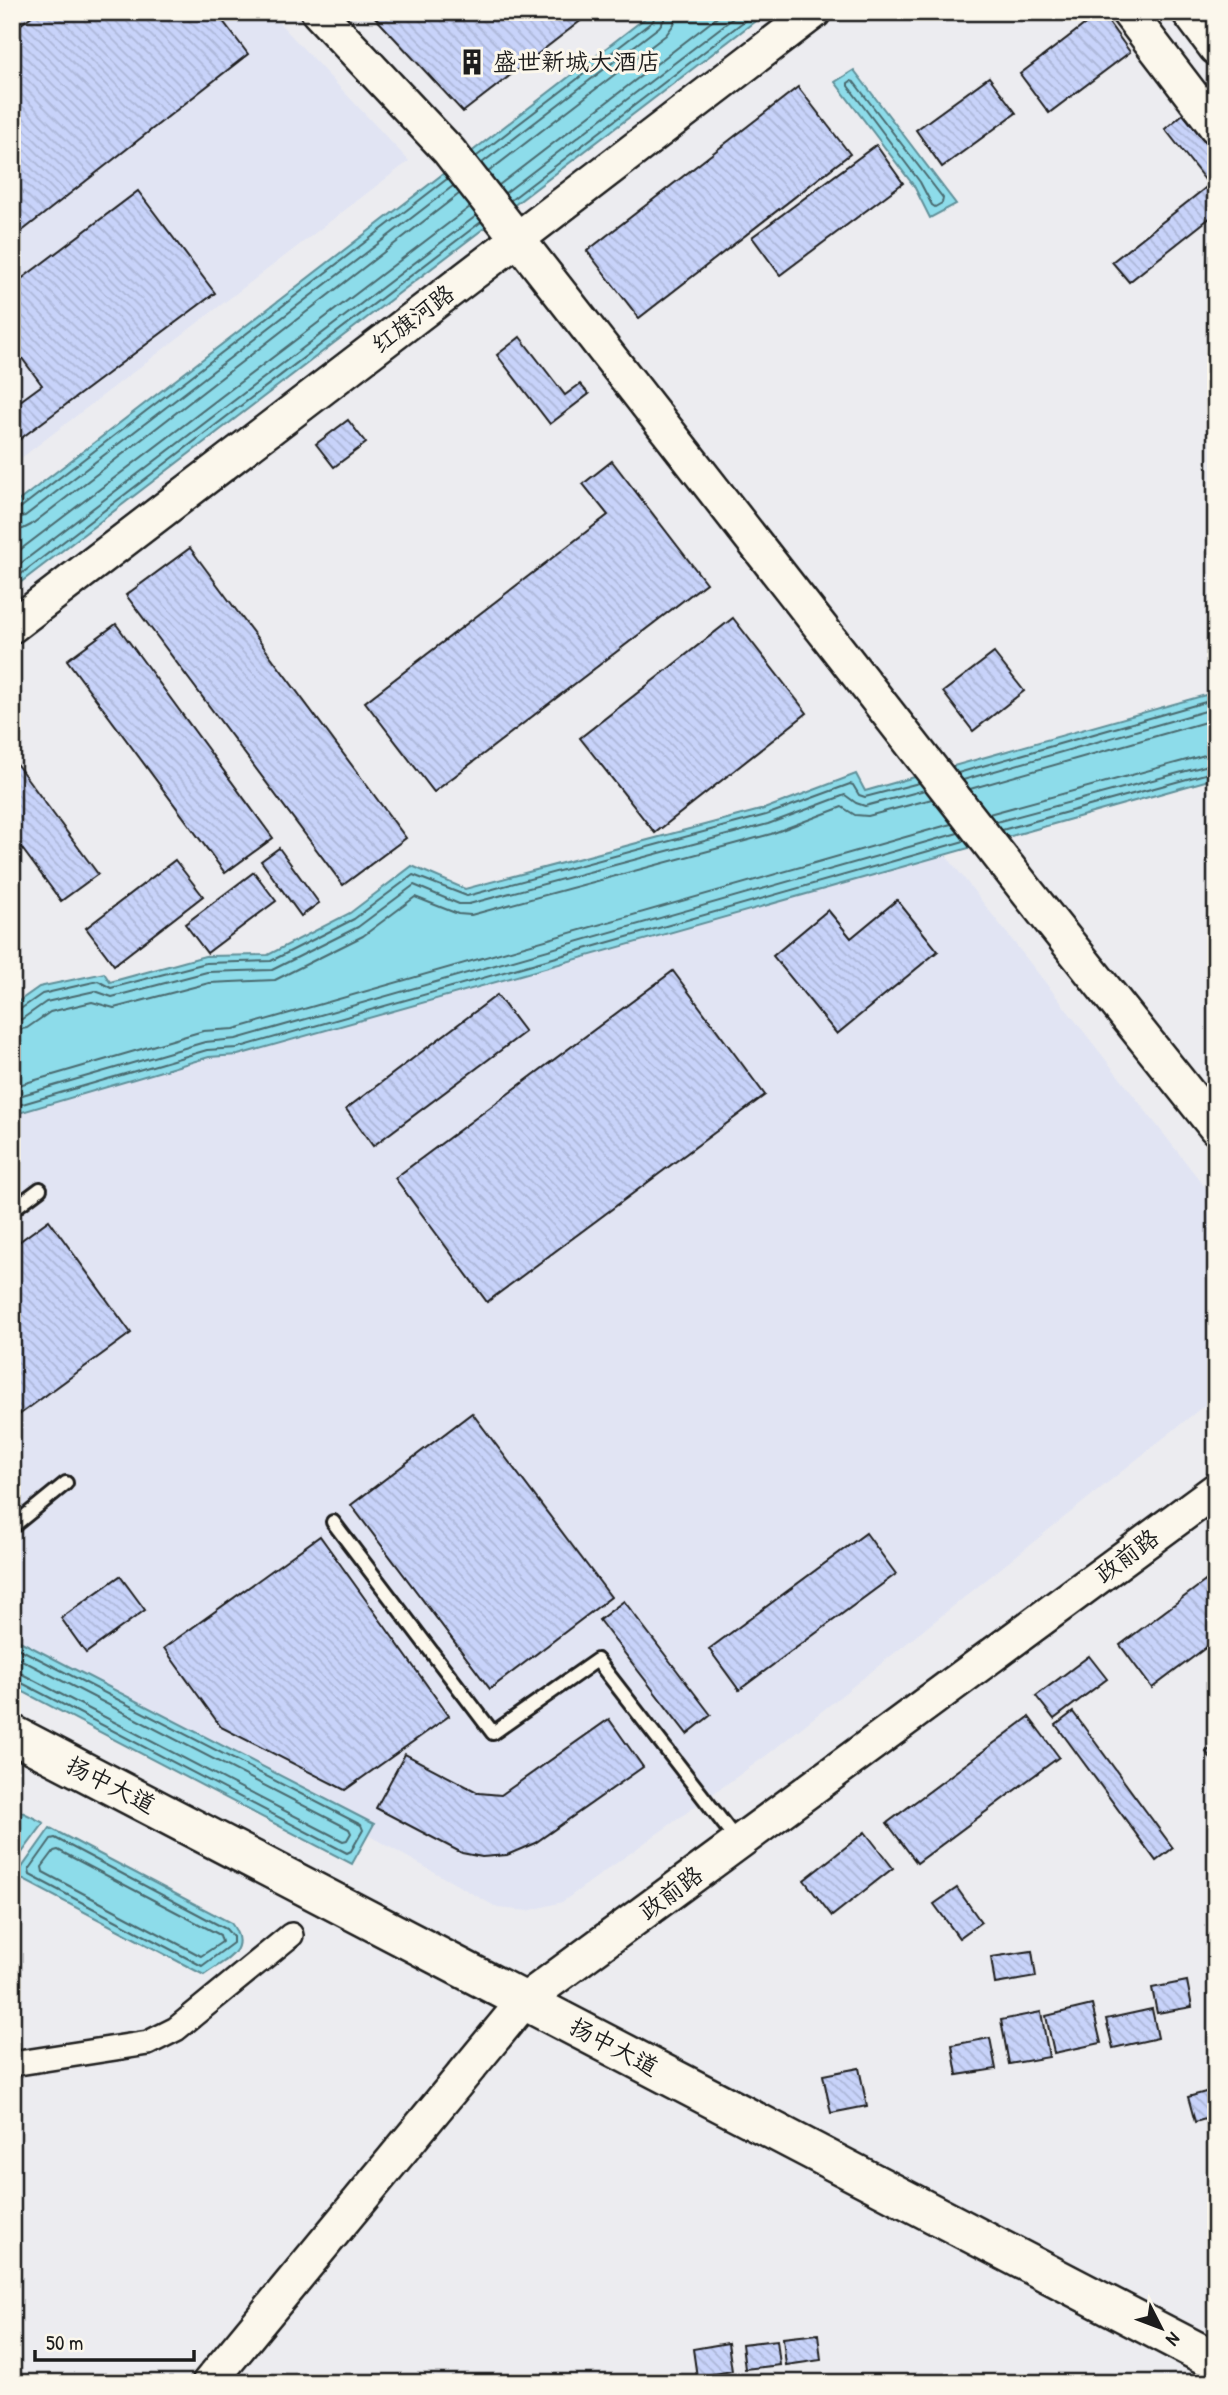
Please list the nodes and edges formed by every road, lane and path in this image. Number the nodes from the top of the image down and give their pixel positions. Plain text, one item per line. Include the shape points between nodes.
1 (318, 12) edge
2 (814, 12) edge
3 (1128, 12) edge
4 (1189, 12) edge
5 (1216, 48) edge
6 (1216, 127) edge
7 (513, 234) junction
8 (12, 626) edge
9 (1216, 1128) edge
10 (40, 1189) dead end
11 (12, 1210) edge
12 (66, 1483) dead end
13 (1216, 1490) edge
14 (333, 1522) dead end
15 (12, 1527) edge
16 (12, 1734) edge
17 (12, 1761) edge
18 (739, 1843) junction
19 (291, 1935) dead end
20 (517, 2010) junction
21 (12, 2064) edge
22 (1216, 2361) edge
23 (209, 2383) edge
24 (1205, 2383) edge

1 - 7 street via 449,151
2 - 7 street, 红旗河路
3 - 6 street
4 - 5 street
7 - 8 street, 红旗河路
7 - 9 street
10 - 11 lane
12 - 15 lane
13 - 18 street, 政前路
14 - 18 lane via 493,1733 597,1660
16 - 20 main road, 扬中大道
17 - 20 main road, 扬中大道
18 - 20 street, 政前路
19 - 21 street via 176,2028 148,2043
20 - 22 main road, 扬中大道
20 - 23 street, 政前路
20 - 24 main road, 扬中大道

